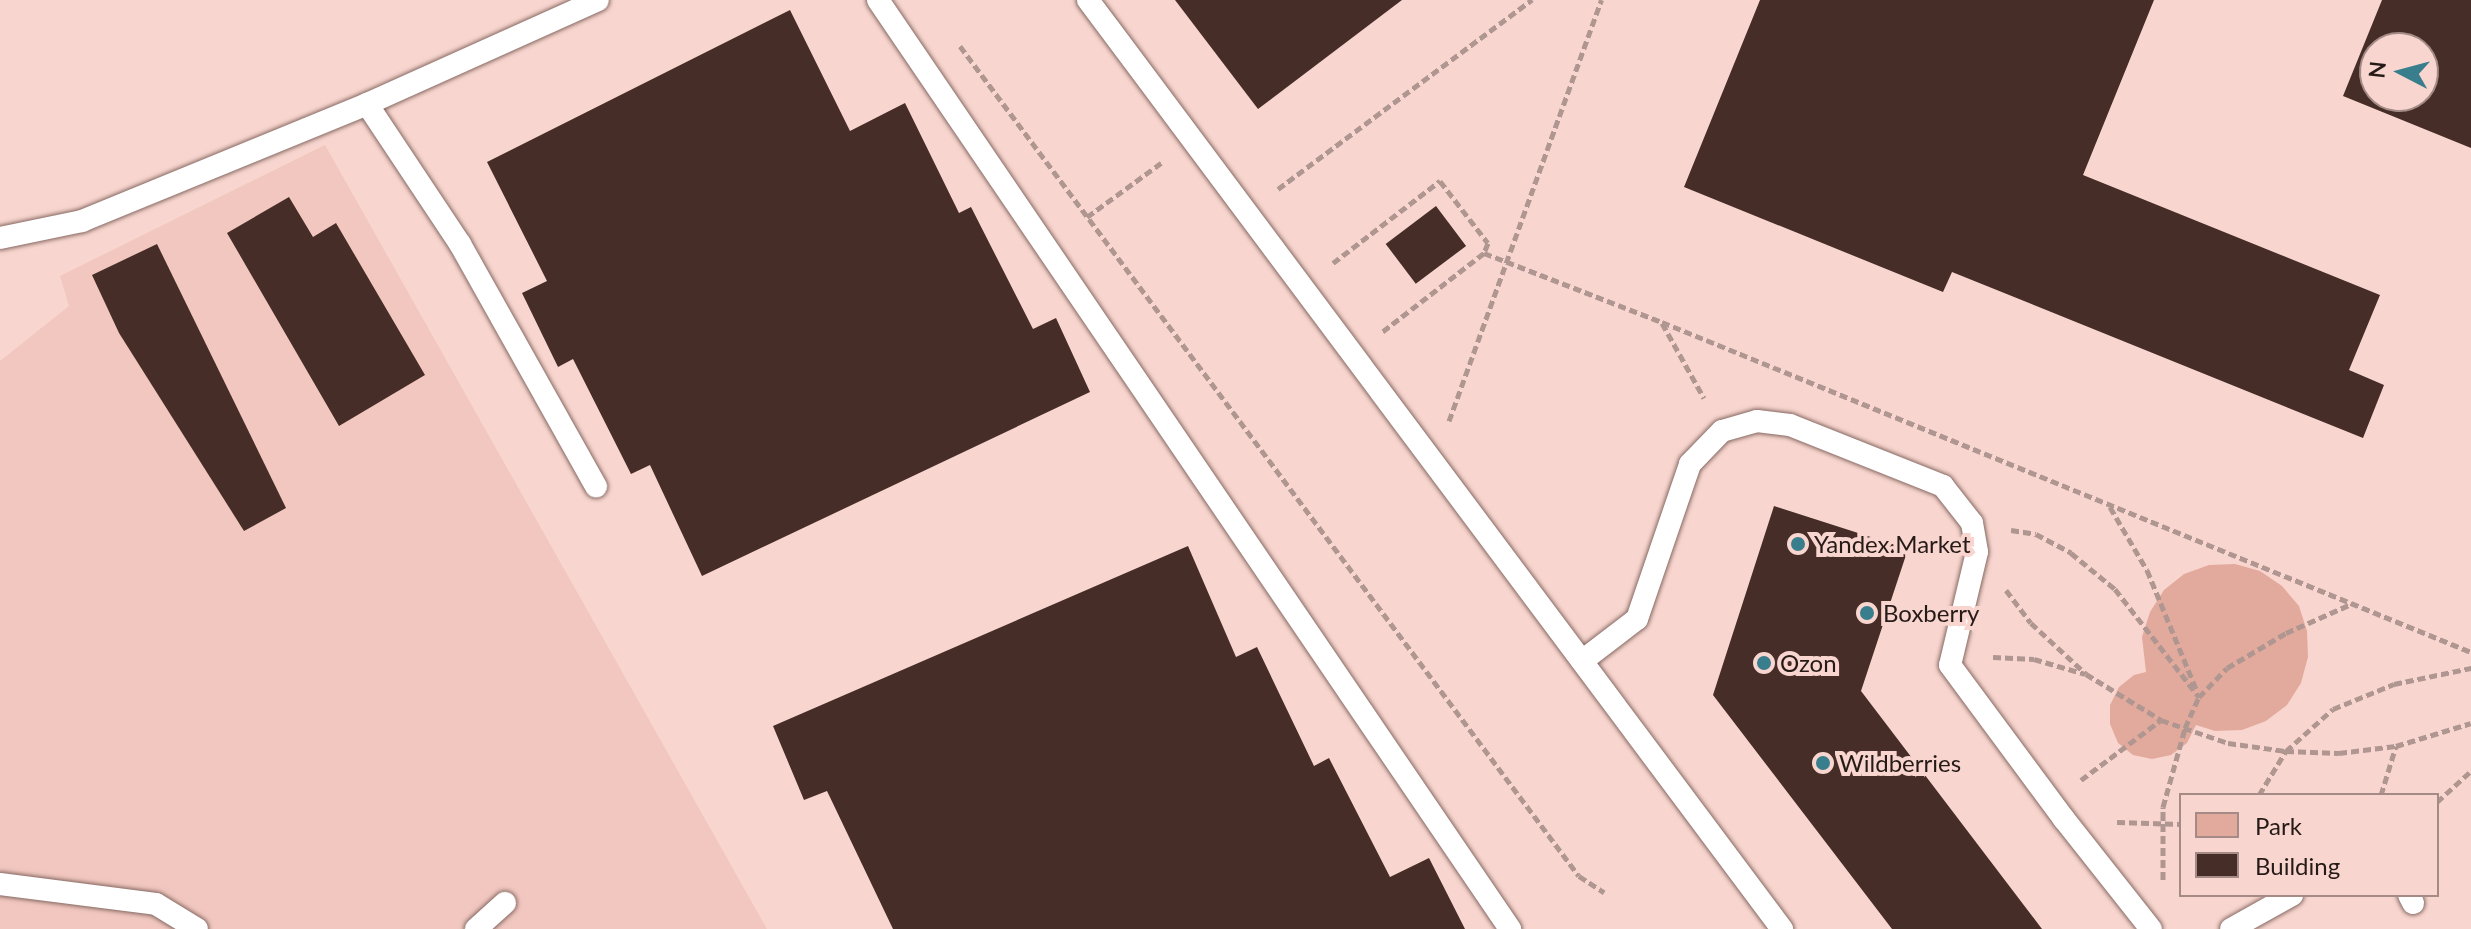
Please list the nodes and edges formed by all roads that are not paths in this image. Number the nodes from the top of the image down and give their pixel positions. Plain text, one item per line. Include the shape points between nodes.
1 (598, 0) edge
2 (878, 0) edge
3 (1088, 0) edge
4 (367, 104) junction
5 (0, 238) edge
6 (596, 486) dead end
7 (1582, 661) junction
8 (0, 884) edge
9 (2288, 897) edge
10 (505, 903) dead end
11 (197, 929) edge
12 (476, 929) edge
13 (1510, 929) edge
14 (1782, 929) edge
15 (2151, 929) edge
16 (2231, 929) edge

1 - 4 lane
2 - 13 lane
3 - 7 lane
4 - 5 lane via 82,221
4 - 6 lane via 460,244
7 - 14 lane
7 - 15 lane via 1637,619 1690,464 1722,431 1757,421 1790,425 1943,486 1972,523 1977,552 1950,665
8 - 11 lane via 156,904
9 - 16 lane
10 - 12 lane

